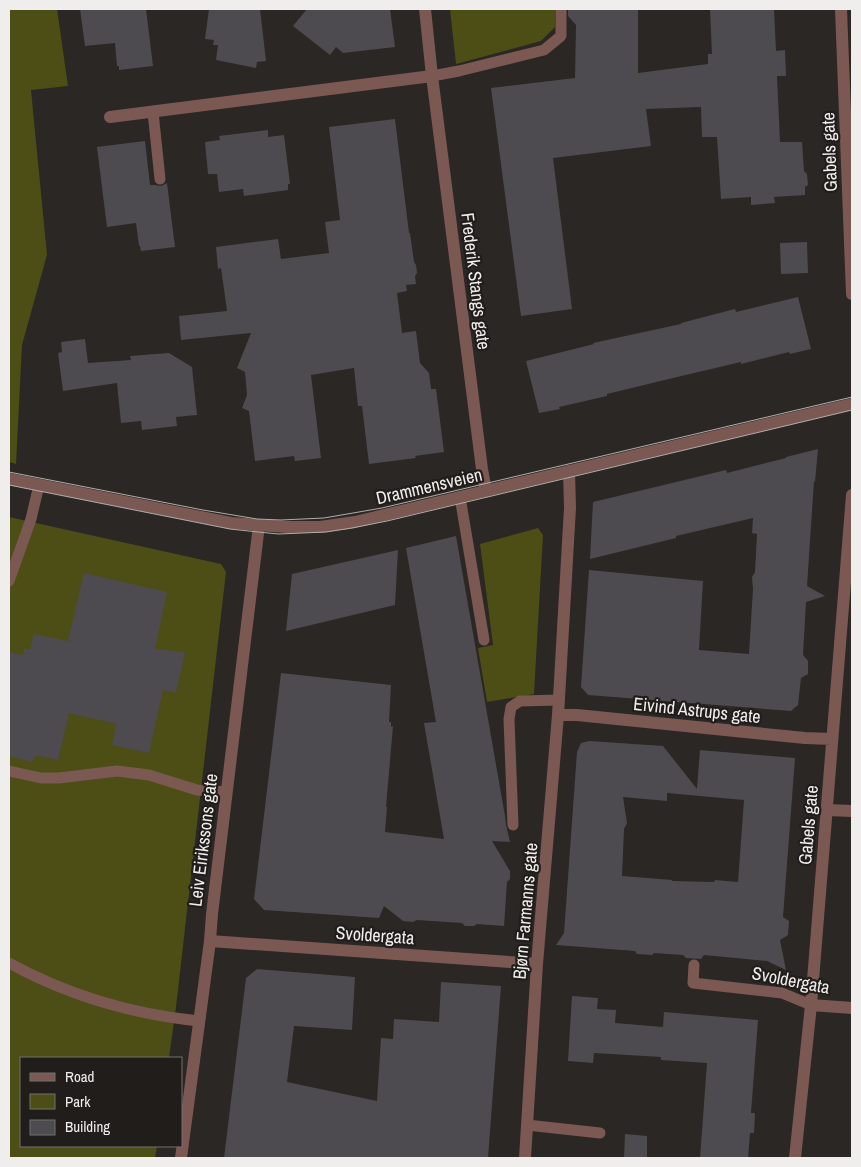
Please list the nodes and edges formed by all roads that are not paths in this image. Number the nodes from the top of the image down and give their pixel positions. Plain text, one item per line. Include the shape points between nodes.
1 (425, 9) edge
2 (561, 9) edge
3 (841, 9) edge
4 (432, 76) junction
5 (153, 112) junction
6 (110, 117) dead end
7 (160, 179) dead end
8 (852, 294) edge
9 (852, 404) edge
10 (570, 471) junction
11 (9, 479) edge
12 (39, 484) junction
13 (486, 491) junction
14 (852, 495) edge
15 (460, 497) junction
16 (258, 526) junction
17 (9, 581) edge
18 (848, 609) edge
19 (484, 640) dead end
20 (559, 700) junction
21 (558, 715) junction
22 (832, 740) junction
23 (9, 772) edge
24 (226, 792) junction
25 (827, 810) junction
26 (852, 811) edge
27 (513, 825) dead end
28 (210, 941) junction
29 (9, 963) edge
30 (538, 964) junction
31 (694, 965) dead end
32 (811, 1005) junction
33 (852, 1008) edge
34 (199, 1021) junction
35 (527, 1125) junction
36 (600, 1133) dead end
37 (181, 1158) edge
38 (525, 1158) edge
39 (795, 1158) edge

1 - 4 street, Frederik Stangs gate
2 - 4 lane via 561,36 544,50
3 - 8 street, Gabels gate
4 - 5 street
4 - 13 street, Frederik Stangs gate
5 - 6 street
5 - 7 lane
9 - 10 street, Drammensveien
10 - 13 street, Drammensveien
10 - 20 street, Bjørn Farmanns gate
11 - 12 street, Drammensveien
12 - 16 street, Drammensveien via 206,519
12 - 17 lane via 31,519
13 - 15 street, Drammensveien
14 - 18 street, Gabels gate
15 - 16 street, Drammensveien via 320,527
15 - 19 lane
16 - 24 street, Leiv Eirikssons gate
18 - 22 street, Gabels gate
20 - 21 street, Bjørn Farmanns gate
20 - 27 lane, Bjørn Farmanns gate via 520,701 511,707
21 - 22 street, Eivind Astrups gate
21 - 30 street, Bjørn Farmanns gate
22 - 25 street, Gabels gate
23 - 24 lane via 58,778 117,771 149,775 197,790
24 - 28 street, Leiv Eirikssons gate
25 - 26 street
25 - 32 street, Gabels gate
28 - 30 street, Svoldergata
28 - 34 street, Leiv Eirikssons gate
29 - 34 lane via 76,995 115,1006
30 - 35 street, Bjørn Farmanns gate
31 - 32 lane, Svoldergata via 693,983 782,993
32 - 33 street, Svoldergata
32 - 39 street, Gabels gate
34 - 37 street, Leiv Eirikssons gate
35 - 36 lane
35 - 38 street, Bjørn Farmanns gate

